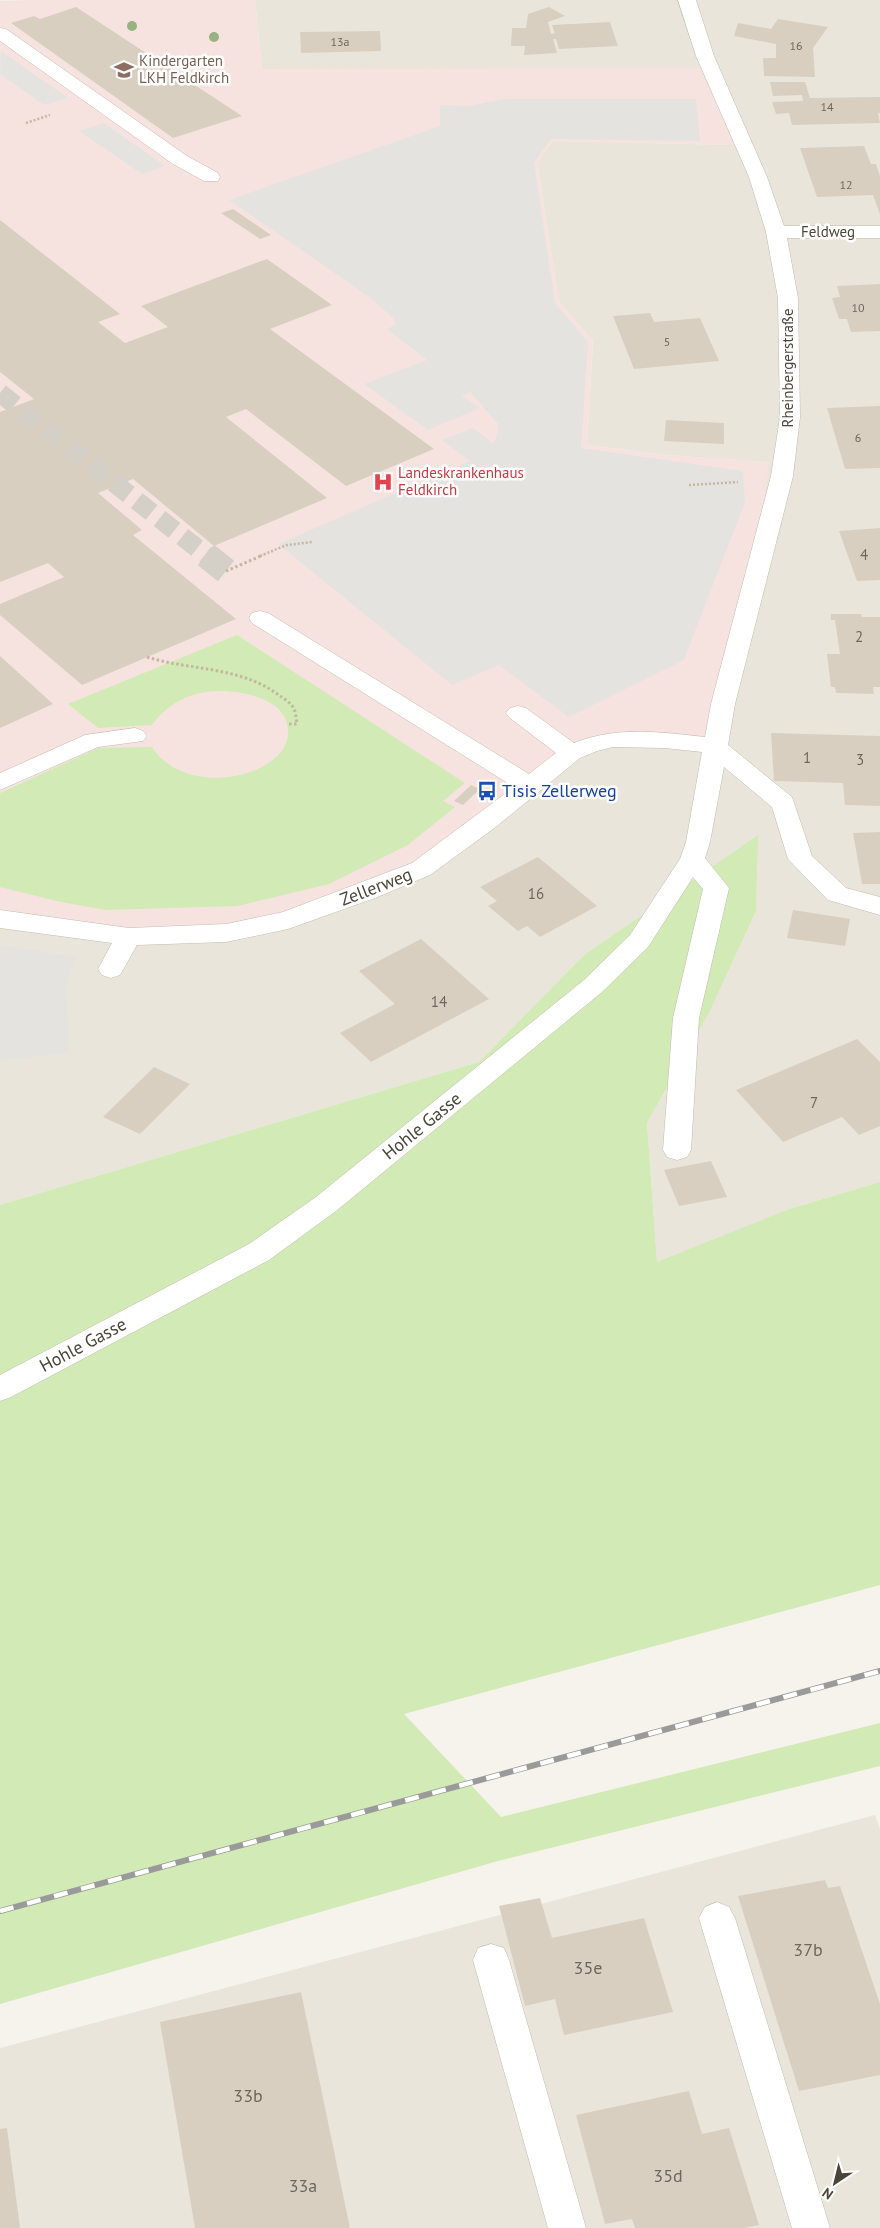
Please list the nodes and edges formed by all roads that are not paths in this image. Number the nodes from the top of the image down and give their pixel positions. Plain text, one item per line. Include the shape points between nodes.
1 (687, 0) edge
2 (0, 33) edge
3 (211, 177) dead end
4 (776, 232) junction
5 (880, 232) edge
6 (260, 618) dead end
7 (518, 713) dead end
8 (135, 736) dead end
9 (714, 746) junction
10 (571, 753) junction
11 (0, 782) edge
12 (530, 786) junction
13 (692, 859) junction
14 (880, 906) edge
15 (0, 919) edge
16 (129, 937) junction
17 (111, 969) dead end
18 (677, 1150) dead end
19 (0, 1390) edge
20 (717, 1918) dead end
21 (491, 1960) dead end
22 (567, 2228) edge
23 (811, 2228) edge

1 - 4 street, Rheinbergerstraße via 705,56 758,177
2 - 3 street via 180,160
4 - 5 street, Feldweg
4 - 9 street, Rheinbergerstraße via 788,298 790,417 782,476
6 - 12 street
7 - 10 street
8 - 11 street via 93,740
9 - 10 street, Zellerweg via 665,740 612,739
9 - 13 street, Hohle Gasse via 698,842
9 - 14 street via 783,803 802,859 837,894
10 - 12 street, Zellerweg
12 - 16 street, Zellerweg via 421,869 366,892 288,920 226,933
13 - 18 street via 716,888 686,1018
13 - 19 street, Hohle Gasse via 638,941 593,986 326,1204 259,1252
15 - 16 street, Zellerweg
16 - 17 street
20 - 23 street
21 - 22 street

